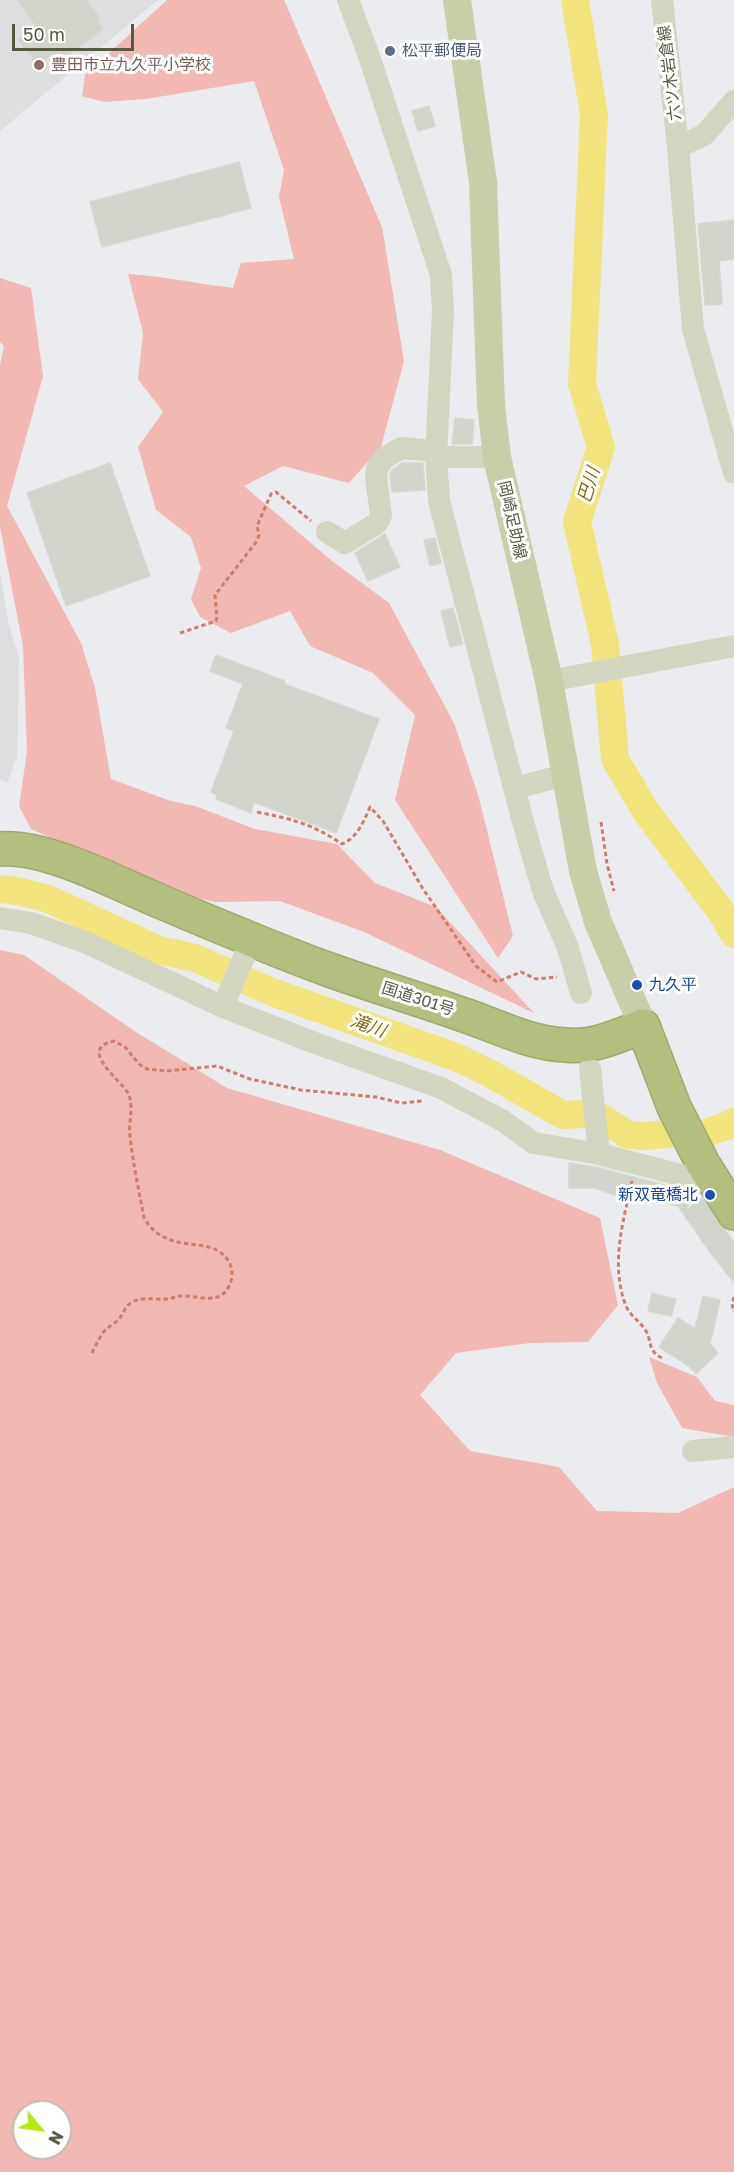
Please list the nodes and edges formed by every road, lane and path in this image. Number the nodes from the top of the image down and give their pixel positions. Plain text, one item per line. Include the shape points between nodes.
1 (348, 0) edge
2 (457, 0) edge
3 (662, 0) edge
4 (734, 101) edge
5 (678, 147) junction
6 (436, 454) junction
7 (497, 458) junction
8 (734, 473) edge
9 (327, 532) joint
10 (180, 633) dead end
11 (734, 646) edge
12 (561, 680) junction
13 (565, 775) junction
14 (515, 788) junction
15 (257, 812) dead end
16 (601, 822) dead end
17 (0, 849) edge
18 (615, 901) dead end
19 (0, 918) edge
20 (251, 940) junction
21 (566, 976) dead end
22 (581, 993) dead end
23 (224, 1006) junction
24 (643, 1026) junction
25 (590, 1070) dead end
26 (441, 1088) junction
27 (598, 1148) junction
28 (636, 1164) junction
29 (709, 1174) junction
30 (734, 1213) edge
31 (734, 1297) edge
32 (734, 1312) edge
33 (92, 1353) dead end
34 (662, 1358) dead end
35 (734, 1447) edge
36 (693, 1451) dead end

1 - 6 street via 441,275 443,311
2 - 7 main road, 岡崎足助線 via 483,182 491,405
3 - 5 street, 六ツ木岩倉線
4 - 5 street via 704,135
5 - 8 street, 六ツ木岩倉線 via 693,329
6 - 7 street
6 - 9 street via 401,448 383,459 377,469 381,515 376,524 345,543
6 - 14 street via 439,501
7 - 12 main road, 岡崎足助線
9 - 10 path via 276,492 271,494 257,526 257,541 215,595 216,621
11 - 12 street
12 - 13 main road, 岡崎足助線
13 - 14 street
13 - 24 main road, 岡崎足助線 via 583,871 598,922
14 - 22 street via 543,891 568,948
15 - 21 path via 294,819 342,844 351,841 370,807 383,820 423,889 476,966 497,982 521,972 536,979
16 - 18 path
17 - 20 highway, 国道301号 via 79,866
19 - 23 street via 31,922 85,942
20 - 23 street
20 - 24 highway, 国道301号 via 464,1014 508,1034 564,1046 585,1045
23 - 26 street
24 - 29 highway via 674,1107
25 - 27 street
26 - 27 street via 503,1121 534,1143
26 - 33 path via 429,1099 401,1103 301,1090 250,1079 217,1066 147,1069 125,1047 114,1041 104,1043 99,1055 130,1100 129,1133 144,1218 171,1240 218,1250 232,1271 227,1290 215,1298 178,1296 131,1302 118,1321 101,1335
27 - 28 street
28 - 29 street
28 - 34 path via 622,1221 619,1270 626,1305 645,1329 650,1346
29 - 30 highway
31 - 32 path
35 - 36 street

